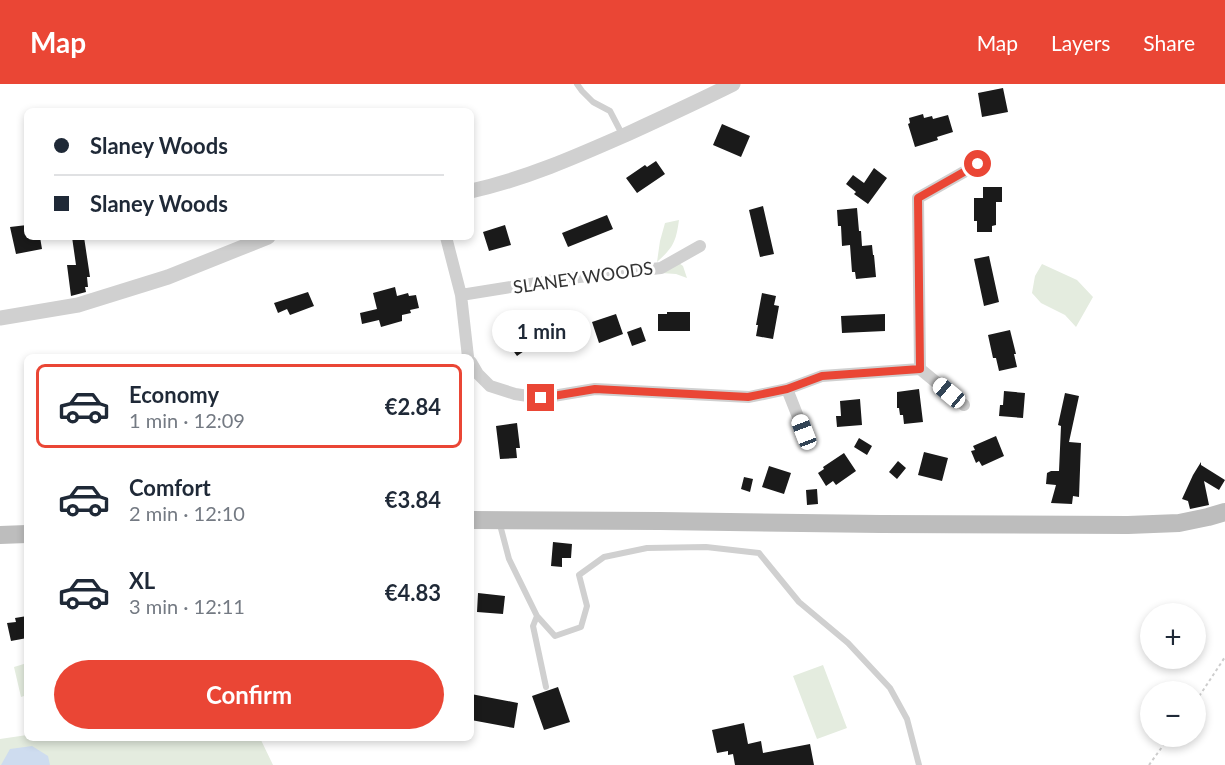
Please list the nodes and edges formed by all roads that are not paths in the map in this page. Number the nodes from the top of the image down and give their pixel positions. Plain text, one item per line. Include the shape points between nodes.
1 (577, 84) edge
2 (733, 84) edge
3 (623, 136) junction
4 (978, 164) dead end
5 (474, 190) edge
6 (260, 240) edge
7 (447, 240) edge
8 (699, 246) dead end
9 (461, 296) junction
10 (0, 318) edge
11 (468, 354) edge
12 (474, 367) edge
13 (920, 369) junction
14 (787, 389) junction
15 (964, 405) dead end
16 (804, 432) dead end
17 (1225, 512) edge
18 (474, 520) edge
19 (499, 521) junction
20 (24, 534) edge
21 (0, 535) edge
22 (537, 616) junction
23 (546, 687) dead end
24 (917, 765) edge

1 - 3 lane via 593,102 610,111
2 - 3 street
3 - 5 street via 500,184
4 - 13 street via 918,198
6 - 10 street via 78,305
7 - 9 street
8 - 9 street, SLANEY WOODS via 661,268
9 - 11 street
12 - 14 street via 490,386 541,398 595,389 748,397
13 - 14 street via 822,376
13 - 15 street
14 - 16 street
17 - 19 main road via 1179,523 1128,525
18 - 19 main road
19 - 22 lane via 509,560
20 - 21 main road
22 - 23 lane via 533,626
22 - 24 lane via 555,636 581,627 587,606 579,575 604,557 647,548 759,553 799,602 848,643 890,688 907,719

